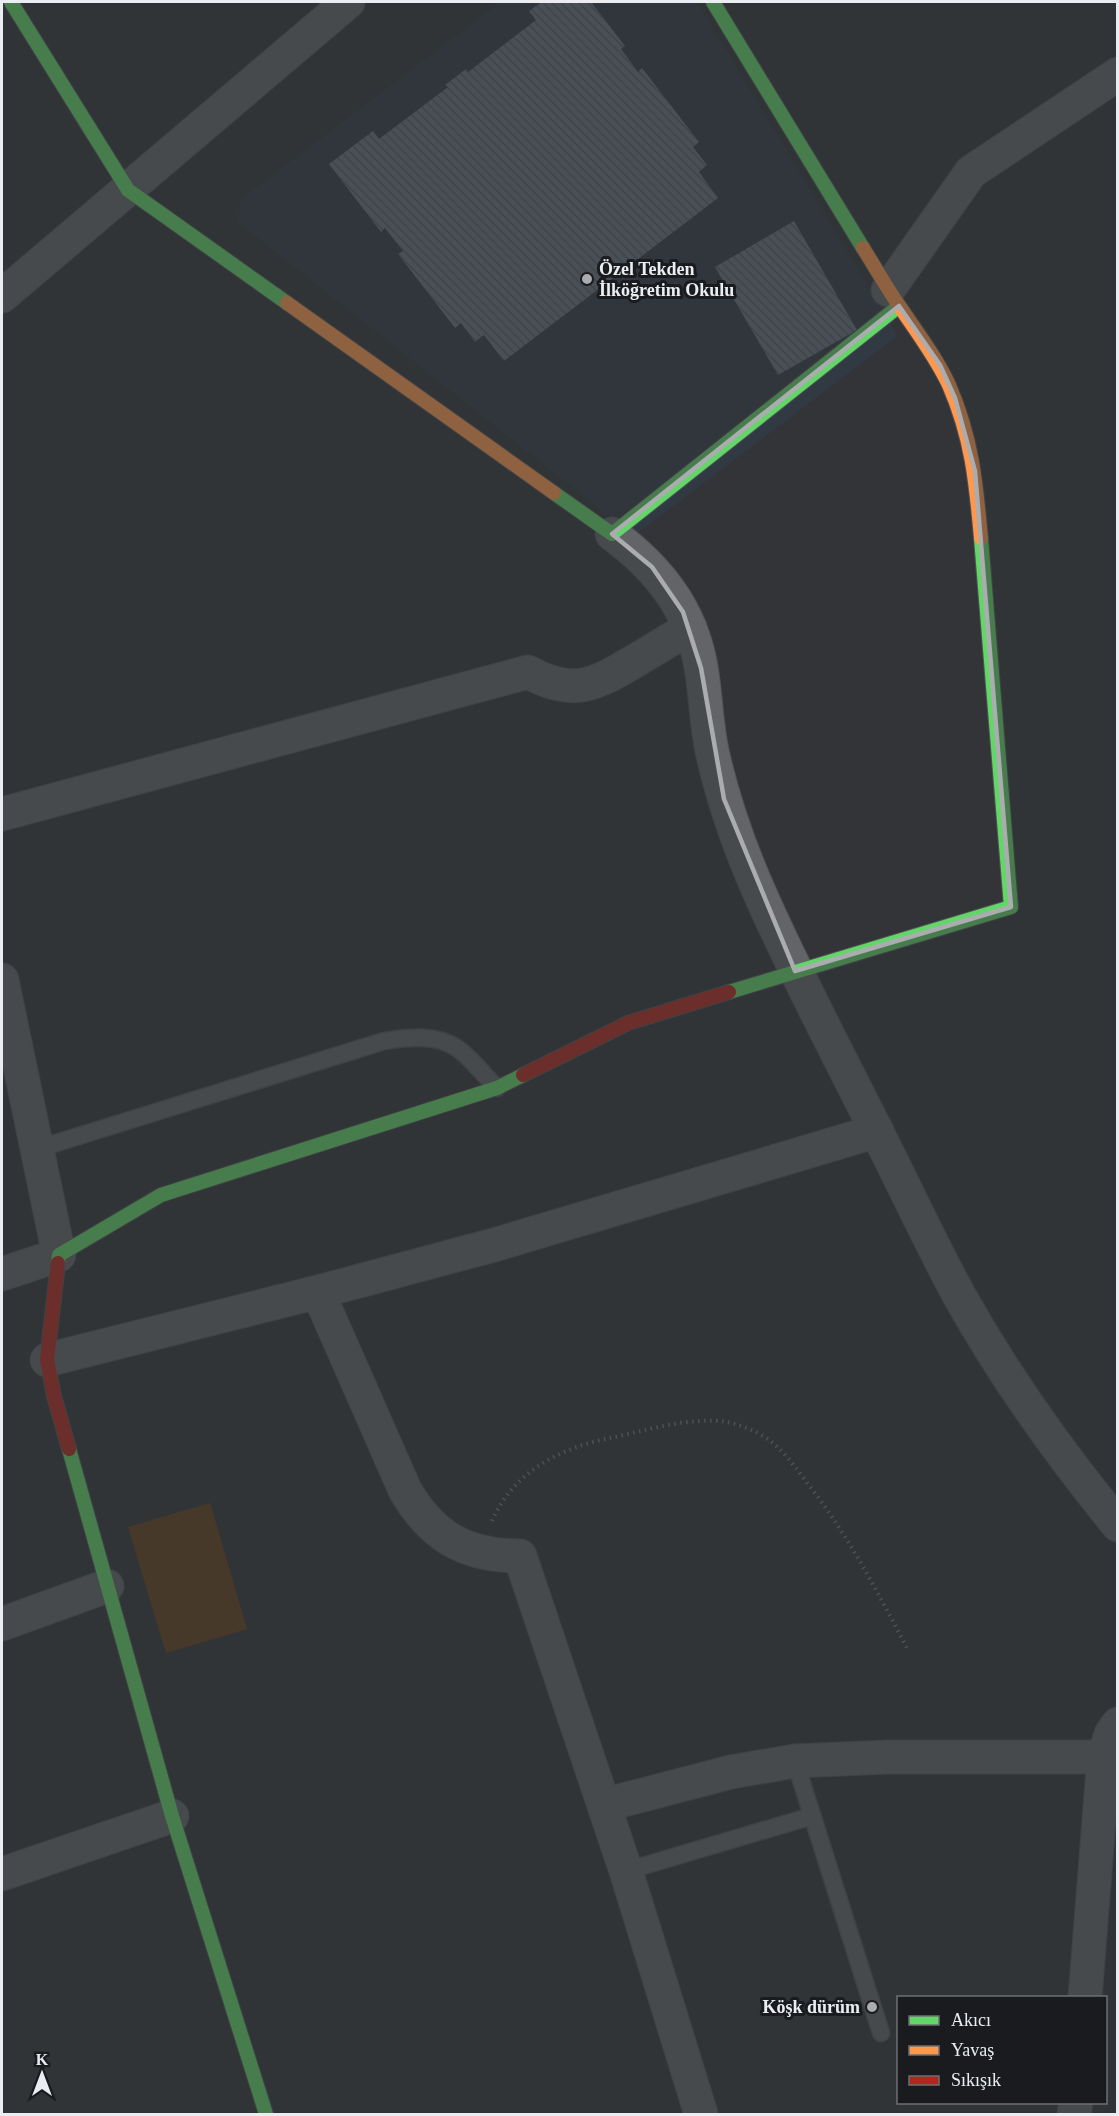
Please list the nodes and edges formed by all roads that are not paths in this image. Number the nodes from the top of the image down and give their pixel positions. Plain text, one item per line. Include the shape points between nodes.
1 (11, 2) edge
2 (348, 2) edge
3 (713, 2) edge
4 (1118, 74) edge
5 (128, 190) junction
6 (2, 296) edge
7 (893, 298) junction
8 (612, 534) junction
9 (690, 628) junction
10 (2, 814) edge
11 (795, 971) junction
12 (2, 980) edge
13 (497, 1088) junction
14 (877, 1131) junction
15 (37, 1149) junction
16 (59, 1256) junction
17 (2, 1274) edge
18 (318, 1292) junction
19 (47, 1360) junction
20 (1118, 1525) edge
21 (107, 1586) junction
22 (2, 1624) edge
23 (1118, 1724) edge
24 (1111, 1757) edge
25 (795, 1761) junction
26 (604, 1805) junction
27 (172, 1816) junction
28 (812, 1816) junction
29 (1108, 1831) edge
30 (626, 1871) junction
31 (2, 1874) edge
32 (1085, 1996) edge
33 (881, 2033) dead end
34 (262, 2113) edge
35 (701, 2115) edge

1 - 5 street
2 - 5 street
3 - 7 street
4 - 7 street via 971,172
5 - 6 street
5 - 8 street
7 - 8 street
7 - 11 street via 940,365 956,398 975,471 1011,907
8 - 9 street via 652,567 673,595
9 - 10 street via 596,683 561,685 528,672
9 - 11 street via 724,799 741,849
11 - 13 street via 628,1023
11 - 14 street
12 - 15 street
13 - 15 lane via 457,1048 440,1041 402,1038
13 - 16 street via 161,1195
14 - 18 street via 506,1241
14 - 20 street via 924,1230 1001,1365 1044,1430
15 - 16 street
16 - 17 street
16 - 19 street
18 - 19 street
18 - 26 street via 415,1508 445,1537 462,1546 481,1553 520,1556
19 - 21 street
21 - 22 street
21 - 27 street
23 - 24 street via 1111,1734
24 - 25 street via 888,1756
24 - 29 street
25 - 26 street via 731,1772
25 - 28 lane
26 - 30 street
27 - 31 street
27 - 34 street
28 - 30 lane
28 - 33 lane
29 - 32 street
30 - 35 street

